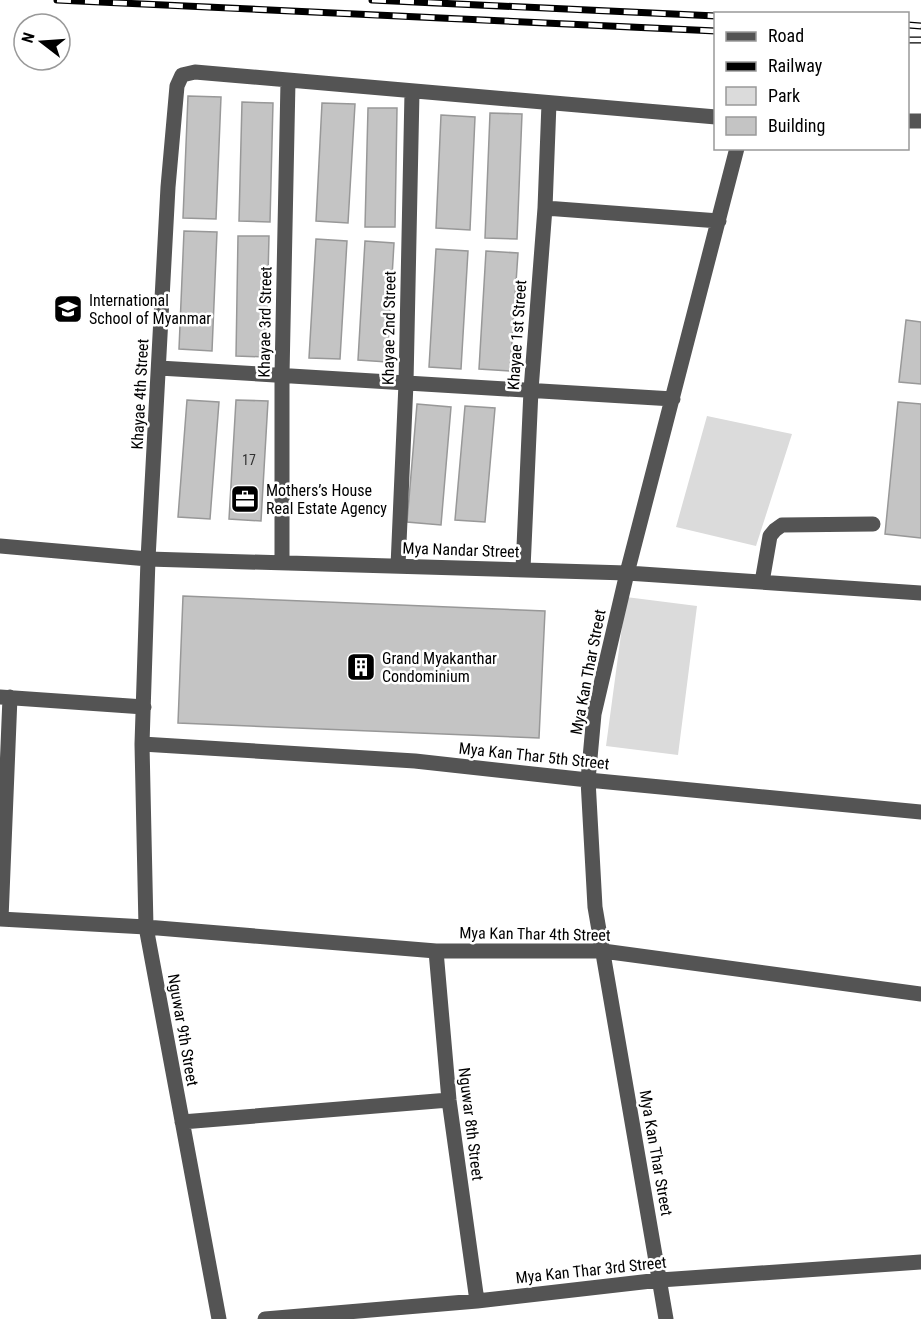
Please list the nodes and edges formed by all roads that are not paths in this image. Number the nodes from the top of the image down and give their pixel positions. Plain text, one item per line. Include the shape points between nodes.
1 (288, 81) junction
2 (412, 92) junction
3 (549, 103) junction
4 (714, 117) edge
5 (736, 150) edge
6 (545, 208) junction
7 (718, 221) junction
8 (159, 368) junction
9 (282, 375) junction
10 (406, 383) junction
11 (531, 390) junction
12 (673, 399) junction
13 (873, 524) dead end
14 (0, 546) edge
15 (148, 559) junction
16 (282, 563) junction
17 (398, 566) junction
18 (523, 570) junction
19 (627, 573) junction
20 (762, 582) junction
21 (921, 593) edge
22 (5, 697) edge
23 (144, 707) junction
24 (142, 744) junction
25 (588, 780) junction
26 (3, 803) edge
27 (921, 812) edge
28 (0, 919) edge
29 (146, 927) junction
30 (436, 951) junction
31 (603, 951) junction
32 (921, 994) edge
33 (448, 1100) junction
34 (182, 1122) junction
35 (921, 1262) edge
36 (660, 1280) junction
37 (477, 1301) junction
38 (219, 1319) edge
39 (265, 1319) edge
40 (666, 1319) edge

1 - 2 street
1 - 8 street, Khayae 4th Street via 195,72 182,75 177,86
1 - 9 street, Khayae 3rd Street
2 - 3 street
2 - 10 street, Khayae 2nd Street
3 - 4 street
3 - 6 street, Khayae 1st Street
5 - 7 street, Mya Kan Thar Street
6 - 7 street
6 - 11 street, Khayae 1st Street
7 - 12 street, Mya Kan Thar Street
8 - 9 street
8 - 15 street, Khayae 4th Street
9 - 10 street
9 - 16 street, Khayae 3rd Street
10 - 11 street
10 - 17 street, Khayae 2nd Street
11 - 12 street
11 - 18 street, Khayae 1st Street
12 - 19 street, Mya Kan Thar Street
13 - 20 street via 782,525 770,536
14 - 15 street, Mya Nandar Street
15 - 16 street, Mya Nandar Street
15 - 23 street, Khayae 4th Street
16 - 17 street, Mya Nandar Street
17 - 18 street, Mya Nandar Street
18 - 19 street, Mya Nandar Street
19 - 20 street, Mya Nandar Street
19 - 25 street, Mya Kan Thar Street via 594,714
20 - 21 street, Mya Nandar Street
22 - 23 street
22 - 26 street
23 - 24 street, Nguwar 9th Street
24 - 25 street, Mya Kan Thar 5th Street via 415,761
24 - 29 street, Nguwar 9th Street
25 - 27 street, Mya Kan Thar 5th Street
25 - 31 street, Mya Kan Thar Street via 596,907
26 - 28 street
28 - 29 street, Mya Kan Thar 4th Street
29 - 30 street, Mya Kan Thar 4th Street
29 - 34 street, Nguwar 9th Street
30 - 31 street, Mya Kan Thar 4th Street
30 - 33 street, Nguwar 8th Street
31 - 32 street, Mya Kan Thar 4th Street
31 - 36 street, Mya Kan Thar Street
33 - 34 street
33 - 37 street, Nguwar 8th Street
34 - 38 street, Nguwar 9th Street
35 - 36 street, Mya Kan Thar 3rd Street
36 - 37 street, Mya Kan Thar 3rd Street
36 - 40 street, Mya Kan Thar Street
37 - 39 street, Mya Kan Thar 3rd Street

